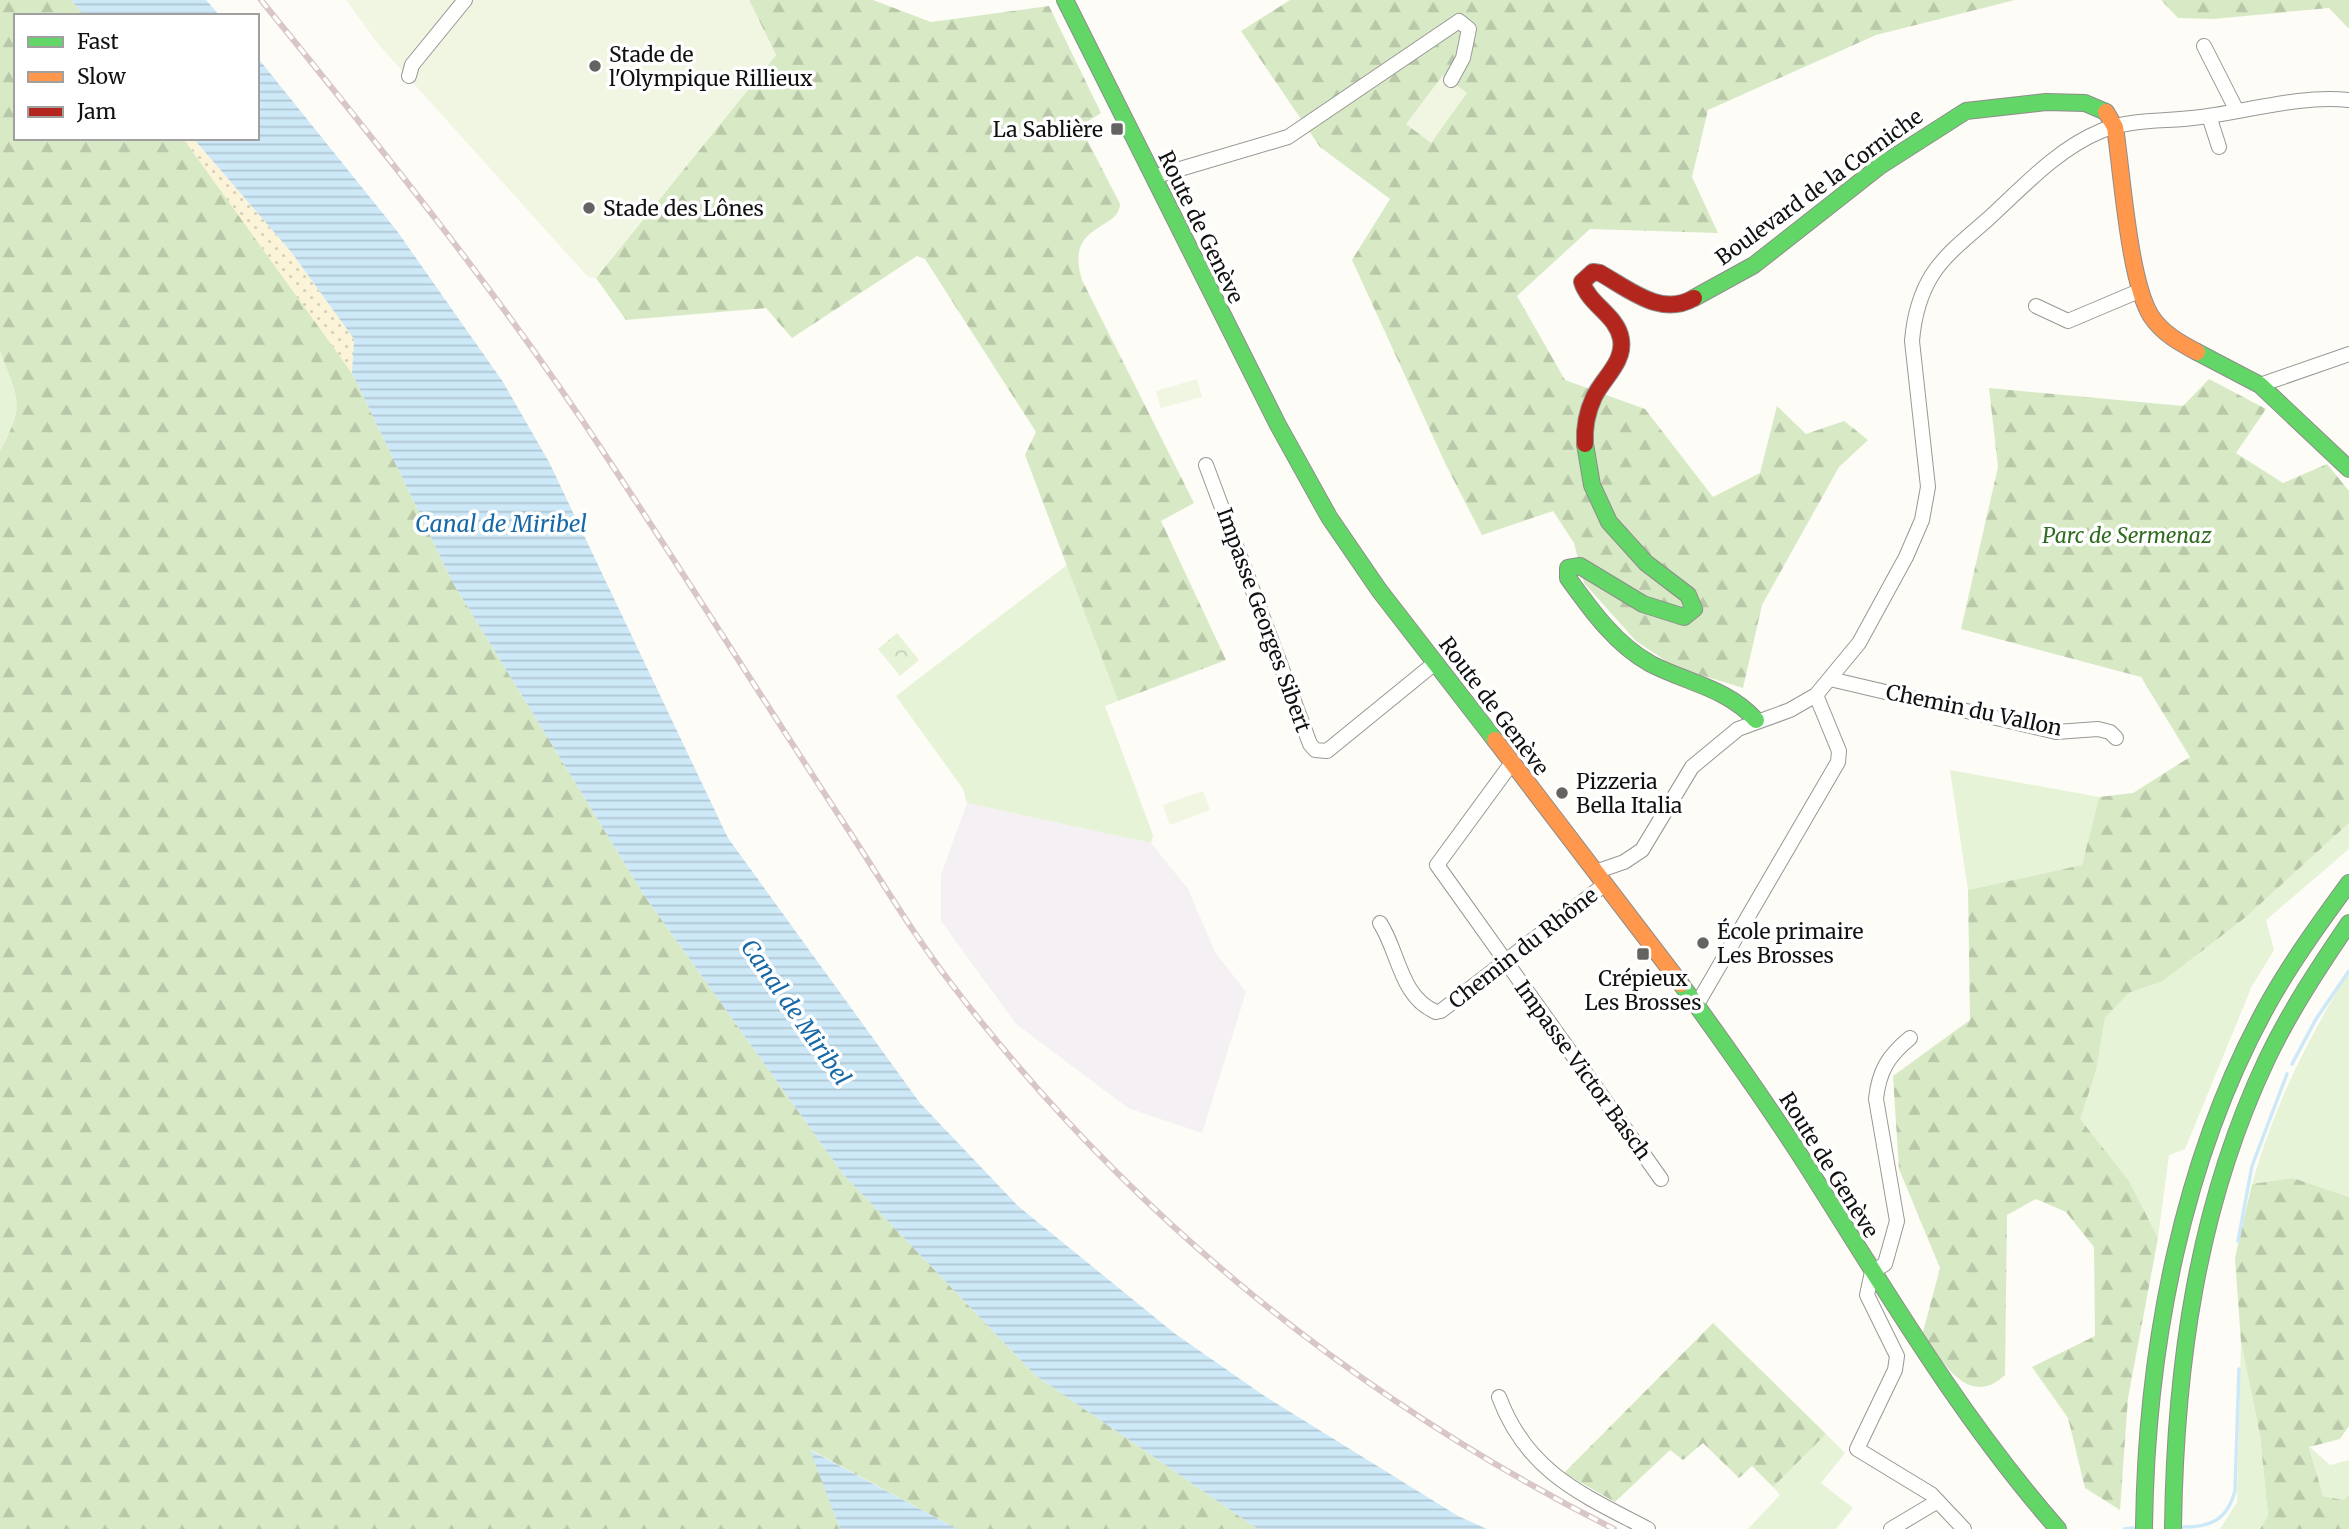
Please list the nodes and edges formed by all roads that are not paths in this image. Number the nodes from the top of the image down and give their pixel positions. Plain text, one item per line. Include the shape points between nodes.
1 (465, 0) edge
2 (1065, 0) edge
3 (2204, 46) dead end
4 (409, 76) dead end
5 (1451, 80) dead end
6 (2349, 100) edge
7 (2237, 111) junction
8 (2209, 116) junction
9 (2115, 127) junction
10 (2219, 147) dead end
11 (1153, 177) junction
12 (2139, 291) junction
13 (2036, 306) dead end
14 (2349, 354) edge
15 (2260, 385) junction
16 (1206, 466) dead end
17 (2349, 469) edge
18 (1435, 663) junction
19 (1830, 679) junction
20 (1816, 695) junction
21 (1756, 720) junction
22 (2116, 738) dead end
23 (1511, 764) junction
24 (1599, 878) junction
25 (2349, 883) edge
26 (1380, 923) dead end
27 (2349, 923) edge
28 (1505, 962) junction
29 (1696, 1006) junction
30 (1910, 1038) dead end
31 (1661, 1179) dead end
32 (1872, 1272) junction
33 (1499, 1397) dead end
34 (1938, 1501) junction
35 (1648, 1529) edge
36 (1891, 1529) edge
37 (1964, 1529) edge
38 (2058, 1529) edge
39 (2144, 1529) edge
40 (2173, 1529) edge

1 - 4 street via 412,65
2 - 11 main road, Route de Genève
3 - 7 street
5 - 11 street via 1463,58 1469,29 1459,21 1287,137
6 - 7 street via 2331,98
7 - 8 street
8 - 9 street
8 - 10 street
9 - 12 main road
9 - 19 street via 2053,160 1945,258 1923,291 1912,341 1928,487 1922,520 1859,643
9 - 21 main road, Boulevard de la Corniche via 2109,114 2085,103 2046,102 1966,111 1880,166 1754,265 1680,306 1658,304 1600,273 1586,275 1587,296 1611,321 1622,341 1619,359 1594,396 1586,426 1591,483 1612,525 1662,577 1693,601 1694,609 1684,617 1675,616 1580,566 1568,568 1568,578 1620,639 1643,658 1731,696
11 - 18 main road, Route de Genève via 1329,517
12 - 13 street via 2068,321
12 - 15 main road via 2152,318 2174,341
14 - 15 street
15 - 17 main road
16 - 18 street, Impasse Georges Sibert via 1315,750 1327,751
18 - 23 main road, Route de Genève
19 - 20 street
19 - 22 street, Chemin du Vallon via 2056,732 2098,729
20 - 21 street via 1790,710
20 - 29 street via 1839,751 1838,762
21 - 24 street via 1692,767 1643,850
23 - 24 main road, Route de Genève
23 - 28 street, Impasse Victor Basch via 1437,865
24 - 28 street, Chemin du Rhône
24 - 29 main road, Route de Genève
25 - 39 main road via 2271,995 2208,1133 2173,1268 2159,1348
26 - 28 street, Chemin du Rhône via 1415,996 1428,1009 1441,1011
27 - 40 main road via 2310,979 2267,1056 2223,1173 2187,1336 2172,1491
28 - 31 street, Impasse Victor Basch
29 - 32 main road, Route de Genève via 1785,1132
30 - 32 street via 1888,1058 1878,1083 1876,1099 1897,1221 1885,1264
32 - 34 street via 1867,1295 1897,1356 1895,1370 1857,1449
32 - 38 main road, Route de Genève via 1948,1393 2010,1476
33 - 35 street via 1521,1442 1544,1468
34 - 36 street
34 - 37 street

